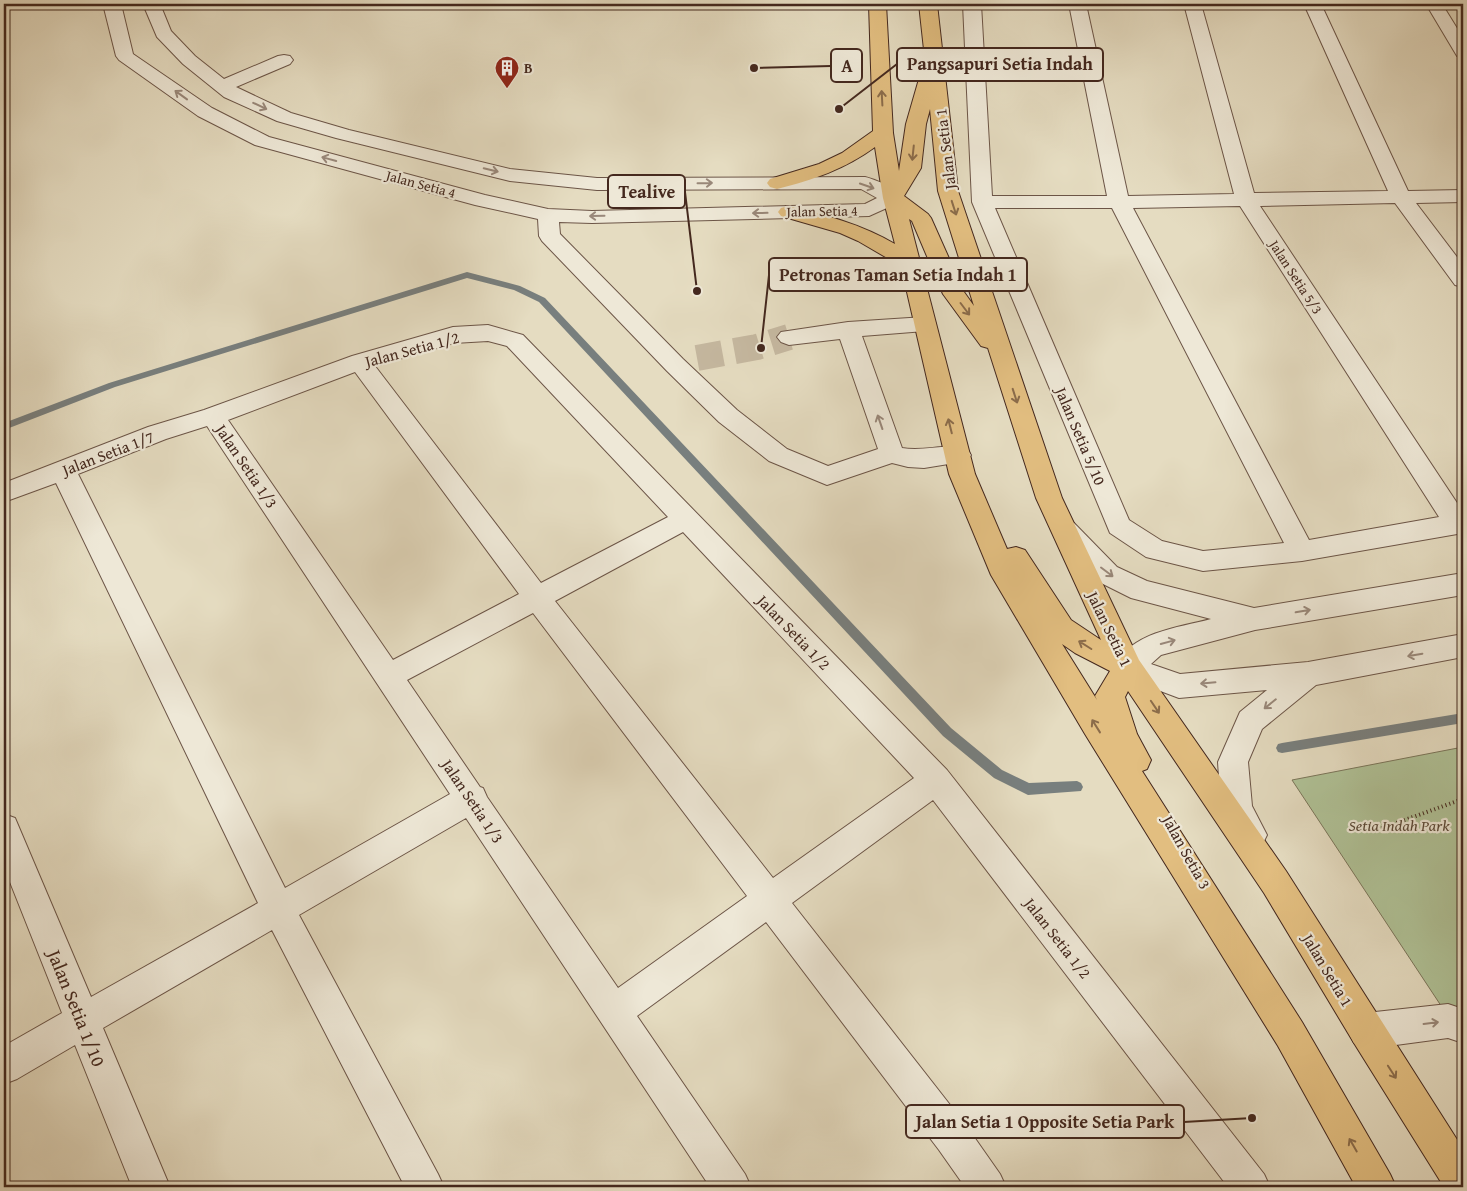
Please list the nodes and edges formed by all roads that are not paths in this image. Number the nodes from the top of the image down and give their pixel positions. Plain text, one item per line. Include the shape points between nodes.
1 (112, 4) edge
2 (152, 4) edge
3 (877, 4) edge
4 (928, 4) edge
5 (972, 4) edge
6 (1077, 4) edge
7 (1192, 4) edge
8 (1313, 4) edge
9 (1434, 4) edge
10 (1463, 52) edge
11 (934, 54) junction
12 (284, 60) dead end
13 (223, 86) junction
14 (883, 133) junction
15 (777, 183) junction
16 (1463, 196) edge
17 (1400, 197) junction
18 (893, 198) junction
19 (1246, 200) junction
20 (982, 202) junction
21 (1119, 202) junction
22 (788, 212) junction
23 (548, 215) junction
24 (911, 263) junction
25 (1463, 280) edge
26 (925, 324) junction
27 (848, 330) junction
28 (790, 337) tunnel mouth
29 (697, 358) tunnel mouth
30 (1002, 359) junction
31 (360, 362) junction
32 (675, 366) junction
33 (213, 416) junction
34 (892, 454) junction
35 (960, 464) junction
36 (63, 470) junction
37 (4, 494) edge
38 (686, 519) junction
39 (1460, 523) edge
40 (1060, 526) junction
41 (1302, 552) junction
42 (1463, 584) edge
43 (538, 598) junction
44 (1255, 619) junction
45 (1463, 646) edge
46 (1128, 667) junction
47 (1308, 674) junction
48 (388, 676) junction
49 (936, 780) junction
50 (472, 798) junction
51 (4, 828) edge
52 (1275, 882) junction
53 (770, 900) junction
54 (278, 908) junction
55 (615, 1011) junction
56 (82, 1020) junction
57 (1463, 1026) edge
58 (1366, 1031) junction
59 (1290, 1034) junction
60 (4, 1066) edge
61 (1463, 1182) edge
62 (151, 1187) edge
63 (425, 1187) edge
64 (732, 1187) edge
65 (987, 1187) edge
66 (1251, 1187) edge
67 (1378, 1187) edge

23 -> 1 street, Jalan Setia 4 via 482,201 262,140 206,112 125,56
2 - 13 street, Jalan Setia 4 via 163,33 189,60
14 -> 3 main road
4 - 11 main road, Jalan Setia 1
5 - 20 street, Jalan Setia 5/10
6 - 21 street
7 - 19 street, Jalan Setia 5/3
8 - 17 street
9 - 10 street
11 -> 18 main road via 916,124 911,168
11 -> 30 main road, Jalan Setia 1 via 948,191
12 - 13 street
13 -> 15 street, Jalan Setia 4 via 284,117 510,175 597,184
14 - 15 main road via 849,157 826,168
14 - 18 main road
15 -> 18 street, Jalan Setia 4 via 865,183
16 - 17 street
17 - 19 street
17 - 25 street
18 - 22 street, Jalan Setia 4 via 869,210
18 - 24 main road
18 -> 30 main road via 921,218 954,294
19 - 21 street
19 - 39 street, Jalan Setia 5/3
20 - 21 street
20 - 41 street, Jalan Setia 5/10 via 1119,526 1155,550 1203,561
21 - 41 street
22 -> 23 street, Jalan Setia 4
22 - 24 main road via 853,230
23 - 32 street via 550,236
24 - 26 main road
26 - 27 street
35 -> 26 main road
27 - 28 street
34 -> 27 street
29 - 32 street
30 -> 40 main road, Jalan Setia 1
31 - 33 street, Jalan Setia 1/2
31 - 38 street, Jalan Setia 1/2 via 453,335 488,333 515,340
31 - 43 street
32 - 34 street via 728,416 778,456 826,476
33 - 36 street, Jalan Setia 1/7 via 157,433
33 - 48 street, Jalan Setia 1/3
34 - 35 street via 903,459
46 -> 35 main road via 1085,645 1061,628
59 -> 35 main road via 1005,575
36 - 37 street, Jalan Setia 1/7
36 - 54 street
38 - 43 street
38 - 49 street, Jalan Setia 1/2
39 - 41 street, Jalan Setia 5/10
40 -> 44 street via 1107,574 1141,590
40 - 46 main road, Jalan Setia 1
44 -> 42 street, Jalan Setia 3
43 - 48 street
43 - 53 street
46 -> 44 street, Jalan Setia 3 via 1152,646
45 -> 47 street
47 -> 46 street via 1180,686
46 -> 52 main road, Jalan Setia 1
46 - 59 main road, Jalan Setia 3 via 1110,696 1123,738
47 -> 52 street via 1250,721 1234,762 1237,807
48 - 50 street, Jalan Setia 1/3
49 - 53 street
49 - 66 street, Jalan Setia 1/2
50 - 54 street
50 - 55 street, Jalan Setia 1/3
51 - 56 street, Jalan Setia 1/10
52 - 58 main road, Jalan Setia 1
53 - 55 street
53 - 65 street
54 - 56 street
54 - 63 street
55 - 64 street, Jalan Setia 1/3
56 - 60 street
56 - 62 street, Jalan Setia 1/10
58 -> 57 street via 1448,1021
58 -> 61 main road, Jalan Setia 1
67 -> 59 main road

